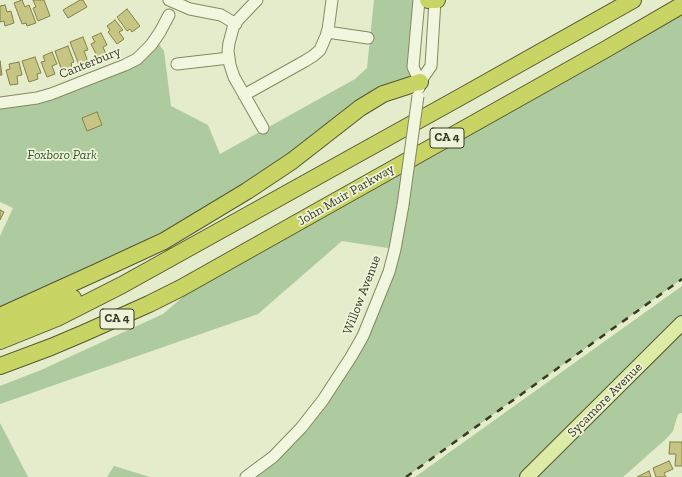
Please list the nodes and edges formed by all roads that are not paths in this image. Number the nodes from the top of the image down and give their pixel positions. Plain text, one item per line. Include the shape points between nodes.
1 (169, 0) edge
2 (257, 0) edge
3 (332, 0) edge
4 (419, 0) edge
5 (428, 0) edge
6 (436, 0) edge
7 (632, 0) edge
8 (181, 3) edge
9 (682, 5) edge
10 (170, 15) junction
11 (236, 24) junction
12 (327, 32) junction
13 (368, 38) dead end
14 (229, 58) junction
15 (177, 64) dead end
16 (419, 89) junction
17 (244, 95) junction
18 (0, 103) edge
19 (263, 128) dead end
20 (184, 250) junction
21 (0, 316) edge
22 (682, 323) edge
23 (0, 326) edge
24 (0, 341) edge
25 (0, 366) edge
26 (246, 477) edge
27 (527, 477) edge

1 - 8 street
1 - 10 street
2 - 11 street
3 - 12 street
4 - 16 street, Willow Avenue via 413,67
5 - 6 highway
6 - 16 street, Willow Avenue via 431,66
7 - 20 highway, CA 4
8 - 10 street, Canterbury
8 - 11 street via 194,10 217,13
9 - 25 highway, John Muir Parkway / CA 4 via 181,288 84,333
10 - 18 street, Canterbury via 151,45 137,59 51,94
11 - 14 street via 229,43
12 - 13 street
12 - 17 street via 320,50 313,56
14 - 15 street
14 - 17 street via 234,77
16 - 21 highway via 383,94 360,108 292,161 248,191 164,240
16 - 26 street, Willow Avenue, bridge via 403,205 389,272 363,336 323,400 301,428 273,457
17 - 19 street
20 - 23 highway via 38,314
20 - 24 highway, CA 4 via 57,318
22 - 27 main road, Sycamore Avenue

